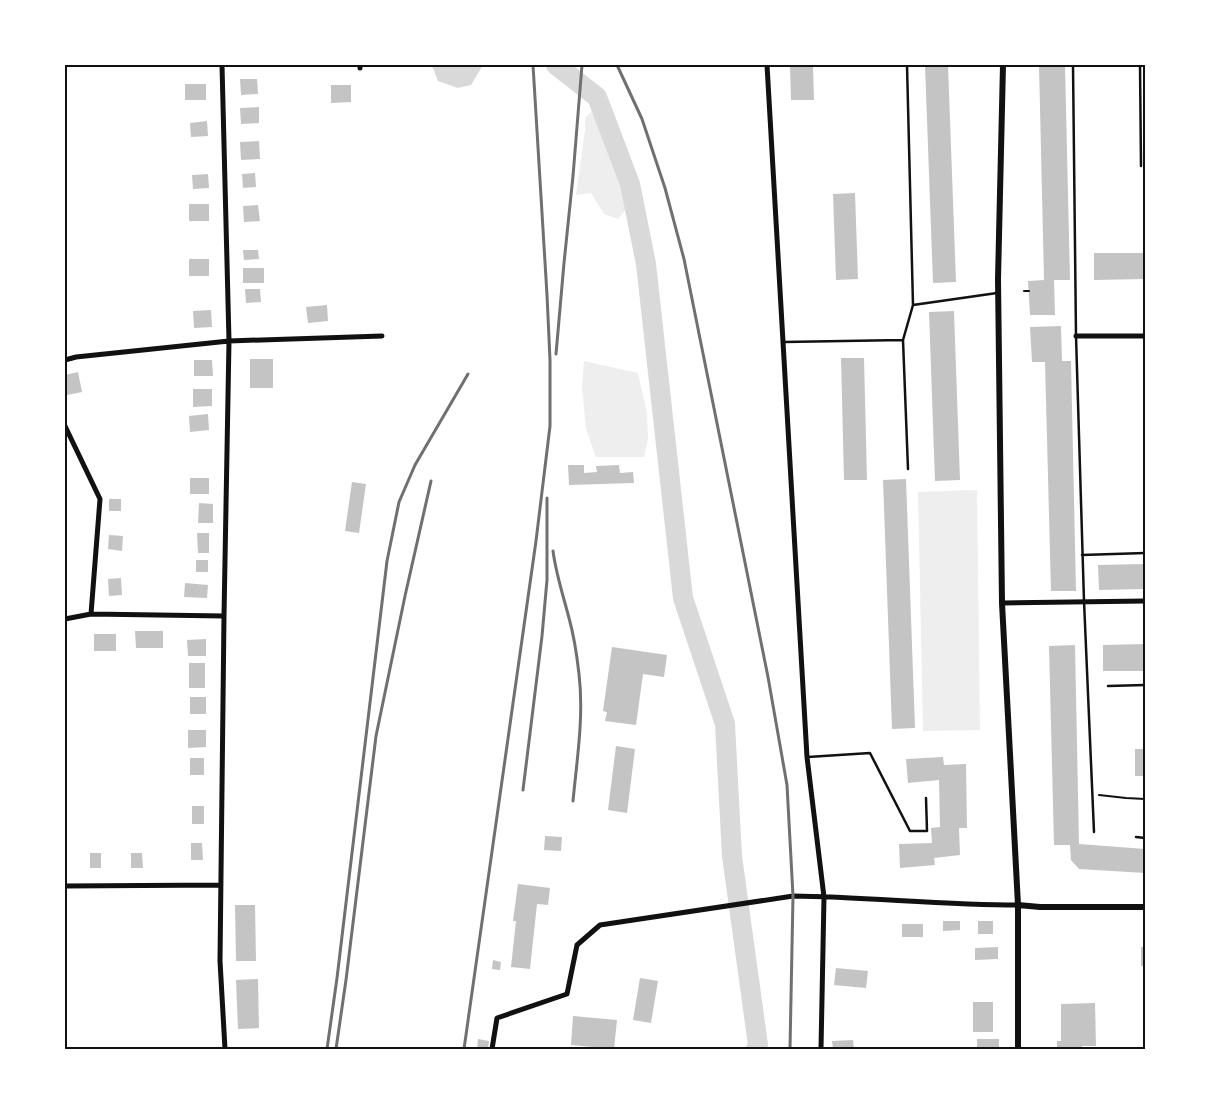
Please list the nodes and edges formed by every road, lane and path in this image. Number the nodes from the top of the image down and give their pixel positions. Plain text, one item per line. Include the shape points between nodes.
1 (222, 65) edge
2 (767, 65) edge
3 (907, 65) edge
4 (1003, 65) edge
5 (1073, 65) edge
6 (1140, 65) edge
7 (1141, 166) dead end
8 (1029, 291) dead end
9 (1024, 292) dead end
10 (998, 293) junction
11 (913, 305) junction
12 (382, 336) dead end
13 (1076, 336) junction
14 (1145, 336) edge
15 (229, 340) junction
16 (903, 340) junction
17 (784, 342) junction
18 (65, 360) edge
19 (65, 426) edge
20 (908, 469) dead end
21 (1145, 553) edge
22 (1082, 555) junction
23 (1145, 601) edge
24 (1084, 602) junction
25 (1002, 603) junction
26 (91, 614) junction
27 (224, 616) junction
28 (65, 619) edge
29 (1145, 685) edge
30 (1108, 686) dead end
31 (807, 758) junction
32 (1092, 794) junction
33 (926, 798) dead end
34 (1145, 799) edge
35 (1094, 832) dead end
36 (1136, 837) dead end
37 (1145, 838) edge
38 (221, 885) junction
39 (65, 886) edge
40 (824, 897) junction
41 (1018, 905) junction
42 (1145, 907) edge
43 (225, 1049) edge
44 (492, 1049) edge
45 (821, 1049) edge
46 (1018, 1049) edge

1 - 15 street
2 - 17 street
3 - 11 lane
4 - 10 street
5 - 13 lane
6 - 7 lane
8 - 9 path
10 - 11 lane
10 - 25 street
11 - 16 lane
12 - 15 street
13 - 14 street
13 - 22 lane
15 - 18 street via 76,356
15 - 27 street
16 - 17 lane
16 - 20 lane
17 - 31 street
19 - 26 street via 100,499
21 - 22 lane
22 - 24 lane
23 - 24 street
24 - 25 street
24 - 32 lane
25 - 41 street
26 - 27 street
26 - 28 street
27 - 38 street
29 - 30 lane
31 - 33 lane via 870,753 910,831 927,831
31 - 40 street
32 - 34 path
32 - 35 lane
36 - 37 lane
38 - 39 street
38 - 43 street via 220,961
40 - 41 street
40 - 44 street via 793,896 600,925 577,945 567,994 497,1018
40 - 45 street
41 - 42 street
41 - 46 street

